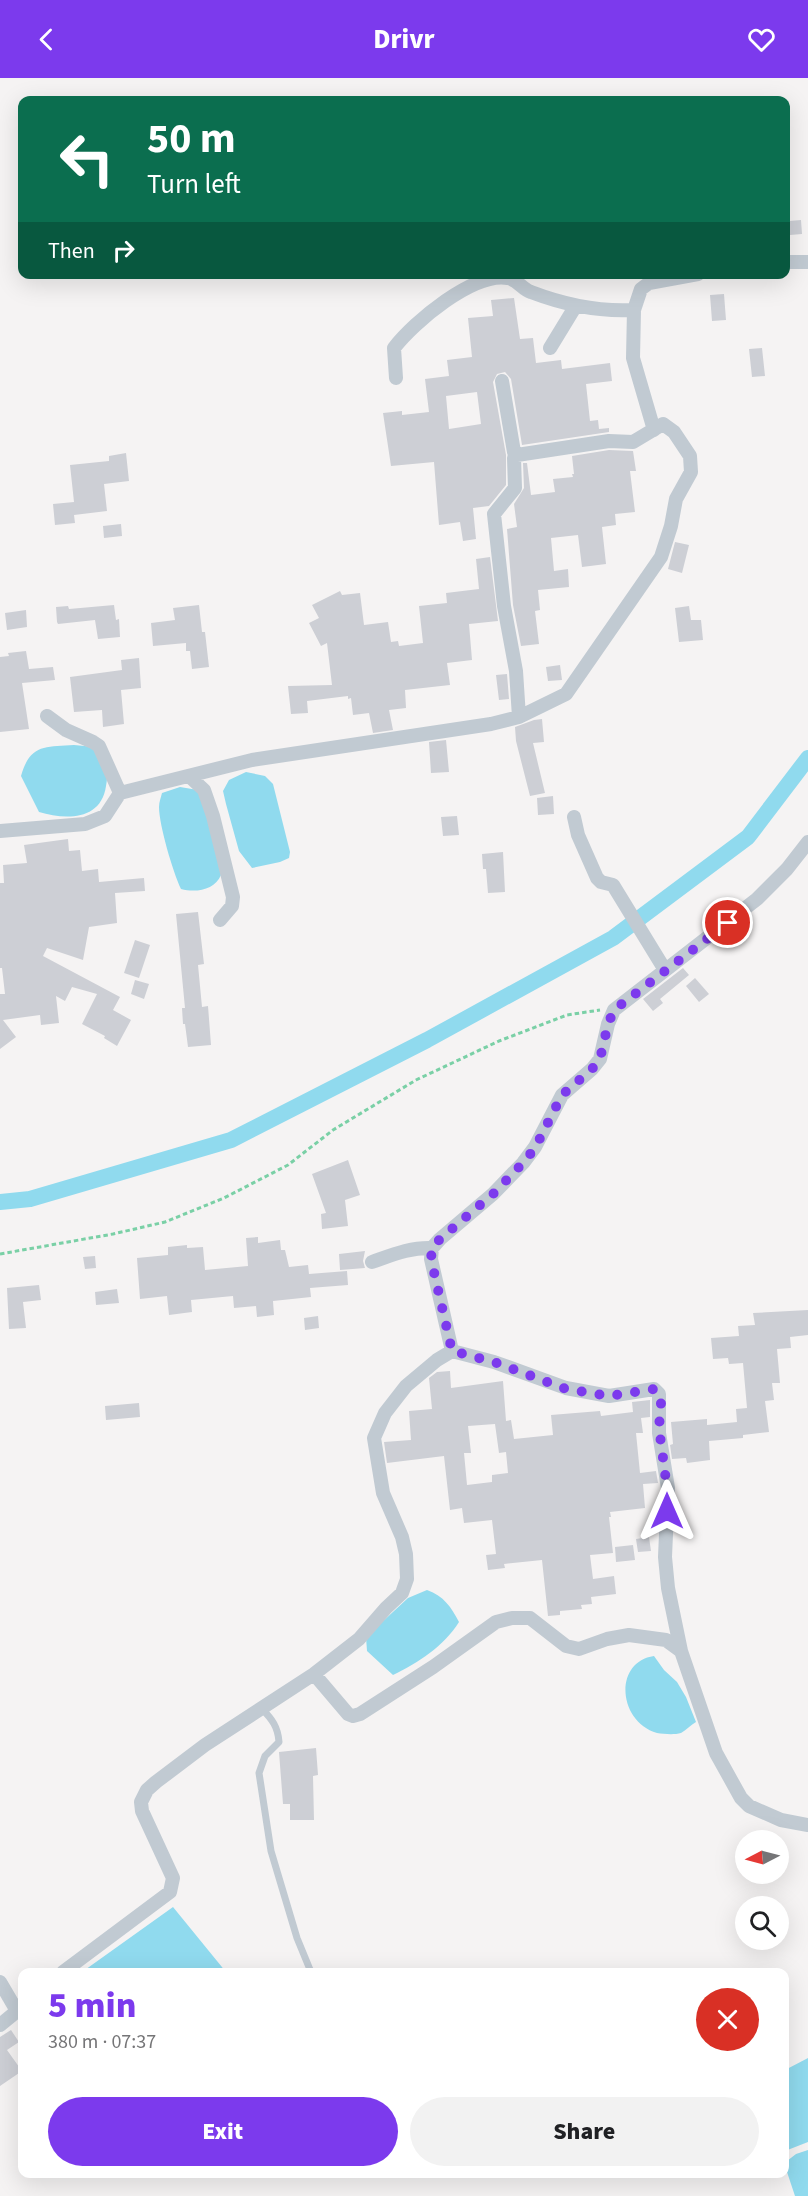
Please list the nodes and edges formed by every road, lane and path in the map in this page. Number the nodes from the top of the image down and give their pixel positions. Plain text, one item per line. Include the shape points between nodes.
1 (790, 262) edge
2 (808, 262) edge
3 (496, 279) edge
4 (512, 279) edge
5 (671, 279) edge
6 (575, 307) junction
7 (634, 310) junction
8 (550, 348) dead end
9 (396, 378) dead end
10 (502, 381) dead end
11 (654, 430) junction
12 (517, 455) junction
13 (47, 716) dead end
14 (519, 717) junction
15 (189, 776) junction
16 (120, 793) junction
17 (574, 817) dead end
18 (0, 831) edge
19 (808, 842) edge
20 (220, 920) dead end
21 (663, 967) junction
22 (614, 1010) junction
23 (432, 1248) junction
24 (0, 1254) edge
25 (372, 1262) dead end
26 (452, 1351) junction
27 (681, 1651) junction
28 (314, 1674) junction
29 (262, 1709) junction
30 (808, 1825) edge
31 (68, 1968) edge
32 (309, 1968) edge
33 (0, 1982) edge
34 (18, 2006) edge
35 (18, 2011) edge
36 (0, 2025) edge

1 - 2 street
3 - 9 street via 468,287 432,309 400,340 394,348
4 - 6 street via 525,290
5 - 7 street via 649,283 641,289
6 - 7 street
6 - 8 street
7 - 11 street via 633,358
10 - 12 street
11 - 12 street via 633,442 609,441
11 - 14 street via 663,424 670,427 690,456 691,471 676,499 661,557 566,694
12 - 14 street via 515,488 494,514
13 - 16 street via 99,746
14 - 15 street via 252,760
15 - 16 street
15 - 20 street via 204,790 233,897 232,906
16 - 18 street via 105,816 85,824
17 - 21 street via 597,878 613,885
19 - 21 street via 757,899
21 - 22 street
22 - 23 street via 600,1059 562,1095 535,1148 493,1194
22 - 24 path via 567,1016 499,1041 426,1075 333,1130 288,1165 174,1218 113,1234
23 - 25 street via 396,1253
23 - 26 street via 431,1259
26 - 27 street via 566,1389 609,1396 654,1389 659,1394 659,1433 668,1488 665,1557
26 - 28 street via 406,1386 385,1413 374,1438 383,1493 406,1554 407,1579 402,1593 359,1639
27 - 28 street via 666,1640 629,1635 579,1649 566,1646 530,1618 512,1618 496,1622 353,1716
27 - 30 street via 716,1753 741,1798 748,1806 781,1820
28 - 29 street
29 - 31 street via 205,1745 147,1790 141,1802 142,1811 173,1878 170,1892
29 - 32 lane via 278,1729 279,1742 265,1756 258,1773 271,1851
33 - 34 street
35 - 36 street

